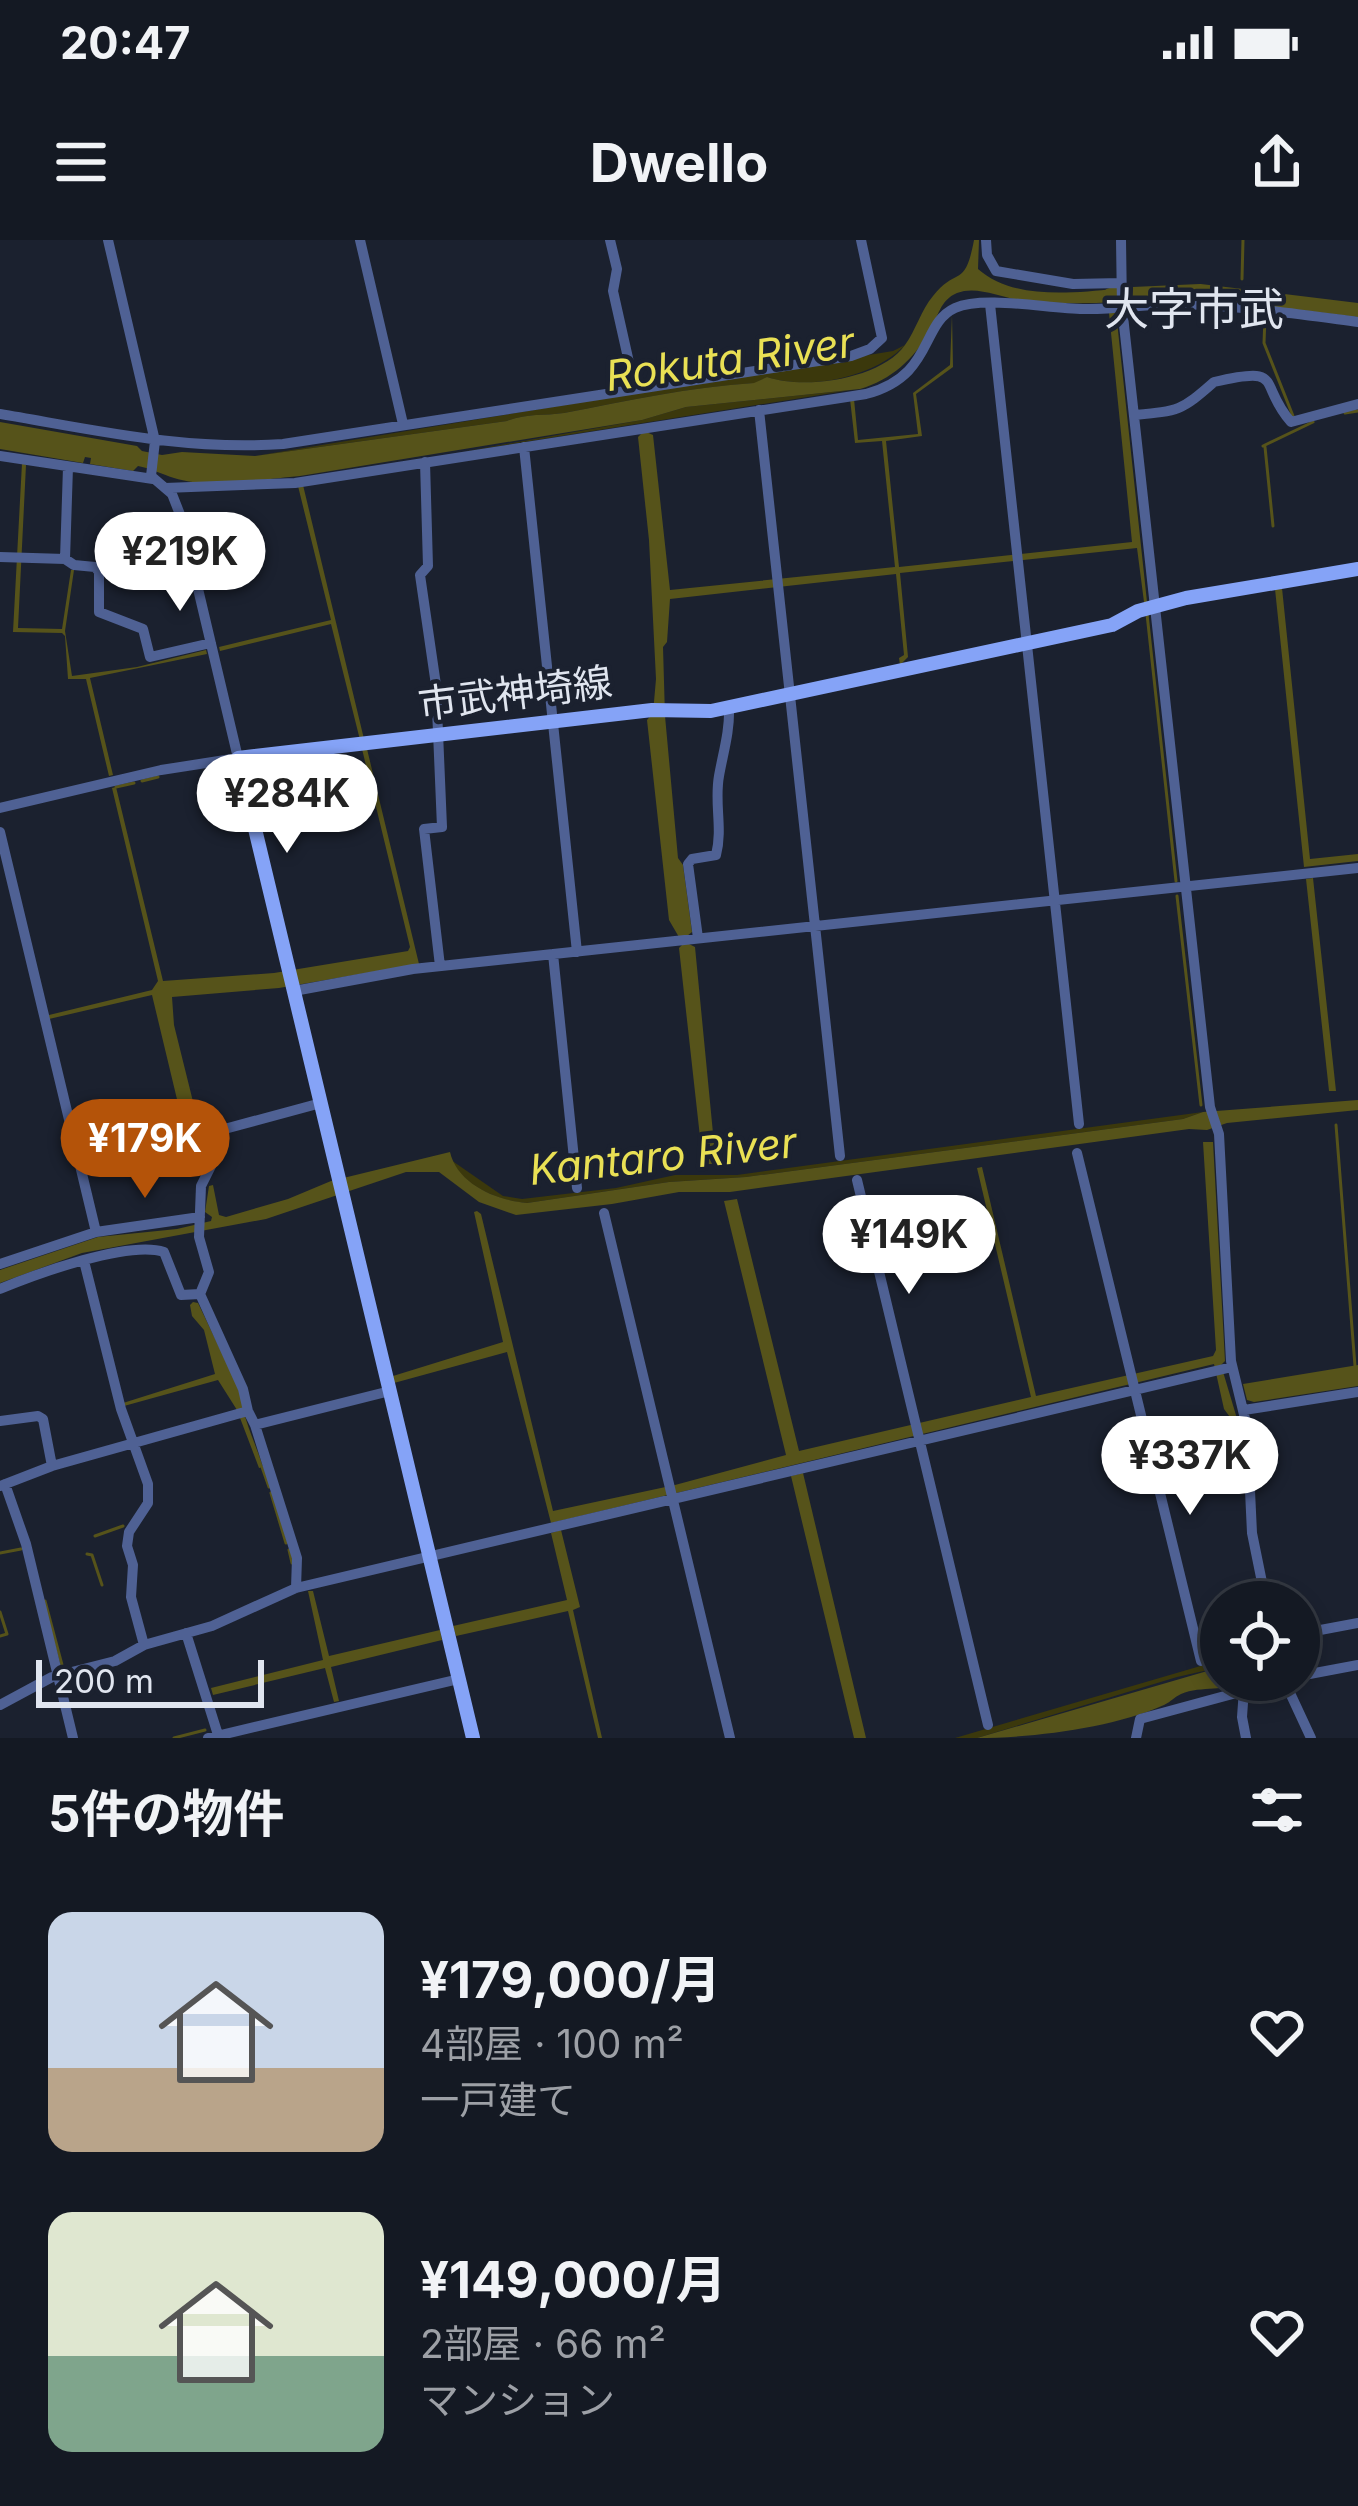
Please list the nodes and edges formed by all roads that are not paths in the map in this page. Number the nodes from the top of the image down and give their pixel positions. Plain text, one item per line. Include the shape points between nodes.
1 (108, 240) edge
2 (360, 240) edge
3 (610, 240) edge
4 (861, 240) edge
5 (986, 240) edge
6 (1121, 240) edge
7 (1121, 283) junction
8 (990, 304) junction
9 (1122, 308) junction
10 (1358, 322) edge
11 (635, 388) junction
12 (1358, 404) edge
13 (760, 410) junction
14 (0, 414) edge
15 (1134, 415) junction
16 (403, 424) junction
17 (155, 446) junction
18 (524, 447) junction
19 (0, 456) edge
20 (425, 462) junction
21 (68, 467) junction
22 (152, 476) junction
23 (165, 488) junction
24 (0, 557) edge
25 (65, 559) junction
26 (1358, 568) edge
27 (1154, 606) junction
28 (211, 643) junction
29 (1026, 644) junction
30 (789, 692) junction
31 (729, 707) junction
32 (550, 724) junction
33 (438, 736) junction
34 (238, 758) junction
35 (0, 808) edge
36 (0, 832) edge
37 (1358, 868) edge
38 (1184, 886) junction
39 (1054, 901) junction
40 (814, 927) junction
41 (689, 939) junction
42 (577, 952) junction
43 (553, 954) junction
44 (440, 966) junction
45 (294, 989) junction
46 (321, 1103) junction
47 (1078, 1124) dead end
48 (1078, 1153) dead end
49 (840, 1156) dead end
50 (857, 1180) dead end
51 (577, 1188) dead end
52 (604, 1213) dead end
53 (200, 1226) junction
54 (96, 1232) junction
55 (85, 1261) junction
56 (0, 1264) edge
57 (0, 1289) edge
58 (200, 1294) junction
59 (1224, 1369) junction
60 (1133, 1383) junction
61 (390, 1390) junction
62 (1358, 1392) edge
63 (1244, 1410) junction
64 (242, 1412) junction
65 (0, 1421) edge
66 (255, 1425) junction
67 (918, 1434) junction
68 (135, 1443) junction
69 (52, 1466) junction
70 (3, 1485) edge
71 (671, 1492) junction
72 (430, 1558) junction
73 (1262, 1581) edge
74 (296, 1588) junction
75 (1358, 1622) edge
76 (1320, 1630) edge
77 (186, 1633) junction
78 (144, 1645) junction
79 (1200, 1657) edge
80 (1358, 1665) edge
81 (1320, 1672) edge
82 (58, 1674) junction
83 (459, 1679) junction
84 (1200, 1701) edge
85 (1243, 1701) edge
86 (1294, 1701) edge
87 (0, 1706) edge
88 (988, 1725) dead end
89 (216, 1737) edge
90 (74, 1738) edge
91 (473, 1738) edge
92 (730, 1738) edge
93 (1136, 1738) edge
94 (1246, 1738) edge
95 (1311, 1738) edge

1 - 17 street
2 - 16 street
3 - 11 street
4 - 11 street via 882,329 878,344 851,356
5 - 7 street via 996,271
6 - 7 street
7 - 9 street
8 - 9 street
8 - 13 street via 950,310 911,371 883,389
8 - 29 street
9 - 10 street via 1178,304
9 - 15 street
11 - 16 street
12 - 15 street via 1291,422 1270,382 1258,376 1214,382 1178,410
13 - 18 street
13 - 30 street
14 - 17 street
15 - 27 street
16 - 17 street via 284,444
17 - 22 street
18 - 20 street
18 - 32 street
19 - 21 street
20 - 23 street via 256,487
20 - 33 street via 428,566 420,575
21 - 22 street
21 - 25 street
22 - 23 street
23 - 28 street via 177,503
24 - 25 street
25 - 28 street via 98,568 99,612 143,629 150,657
26 - 27 main road, 市武神埼線
27 - 29 main road, 市武神埼線 via 1112,625
27 - 38 street
28 - 34 street
29 - 30 main road, 市武神埼線
29 - 39 street
30 - 31 main road, 市武神埼線
30 - 40 street
31 - 32 main road, 市武神埼線
31 - 41 street via 718,779 721,836 716,855 688,864
32 - 33 main road, 市武神埼線
32 - 42 street
33 - 34 main road, 市武神埼線
33 - 44 street via 442,826 424,829
34 - 35 street
34 - 45 main road
36 - 54 street
37 - 38 street
38 - 39 street
38 - 59 street via 1218,1132
39 - 40 street
39 - 47 street
40 - 41 street
40 - 49 street
41 - 42 street
42 - 43 street
43 - 44 street
43 - 51 street
44 - 45 street
45 - 46 main road
46 - 53 street via 206,1133 212,1164 201,1186
46 - 61 main road
48 - 60 street
50 - 67 street
52 - 71 street
53 - 54 street
53 - 58 street via 209,1273
54 - 56 street
55 - 57 street
55 - 58 street via 161,1249 181,1295
55 - 68 street
58 - 64 street via 243,1389
59 - 60 street
59 - 63 street
60 - 67 street
60 - 79 street
61 - 66 street
61 - 72 main road
62 - 63 street
63 - 73 street
64 - 66 street
64 - 68 street
65 - 69 street via 43,1419
66 - 74 street via 297,1558
67 - 71 street
67 - 88 street
68 - 69 street
68 - 78 street via 149,1497 127,1546
69 - 70 street
70 - 82 street
71 - 72 street
71 - 92 street
72 - 74 street
72 - 83 main road
74 - 77 street
75 - 76 street
77 - 78 street
77 - 89 street
78 - 82 street
80 - 81 street
82 - 87 street
82 - 90 street
83 - 89 street
83 - 91 main road
84 - 93 street via 1140,1719
85 - 94 street
86 - 95 street

